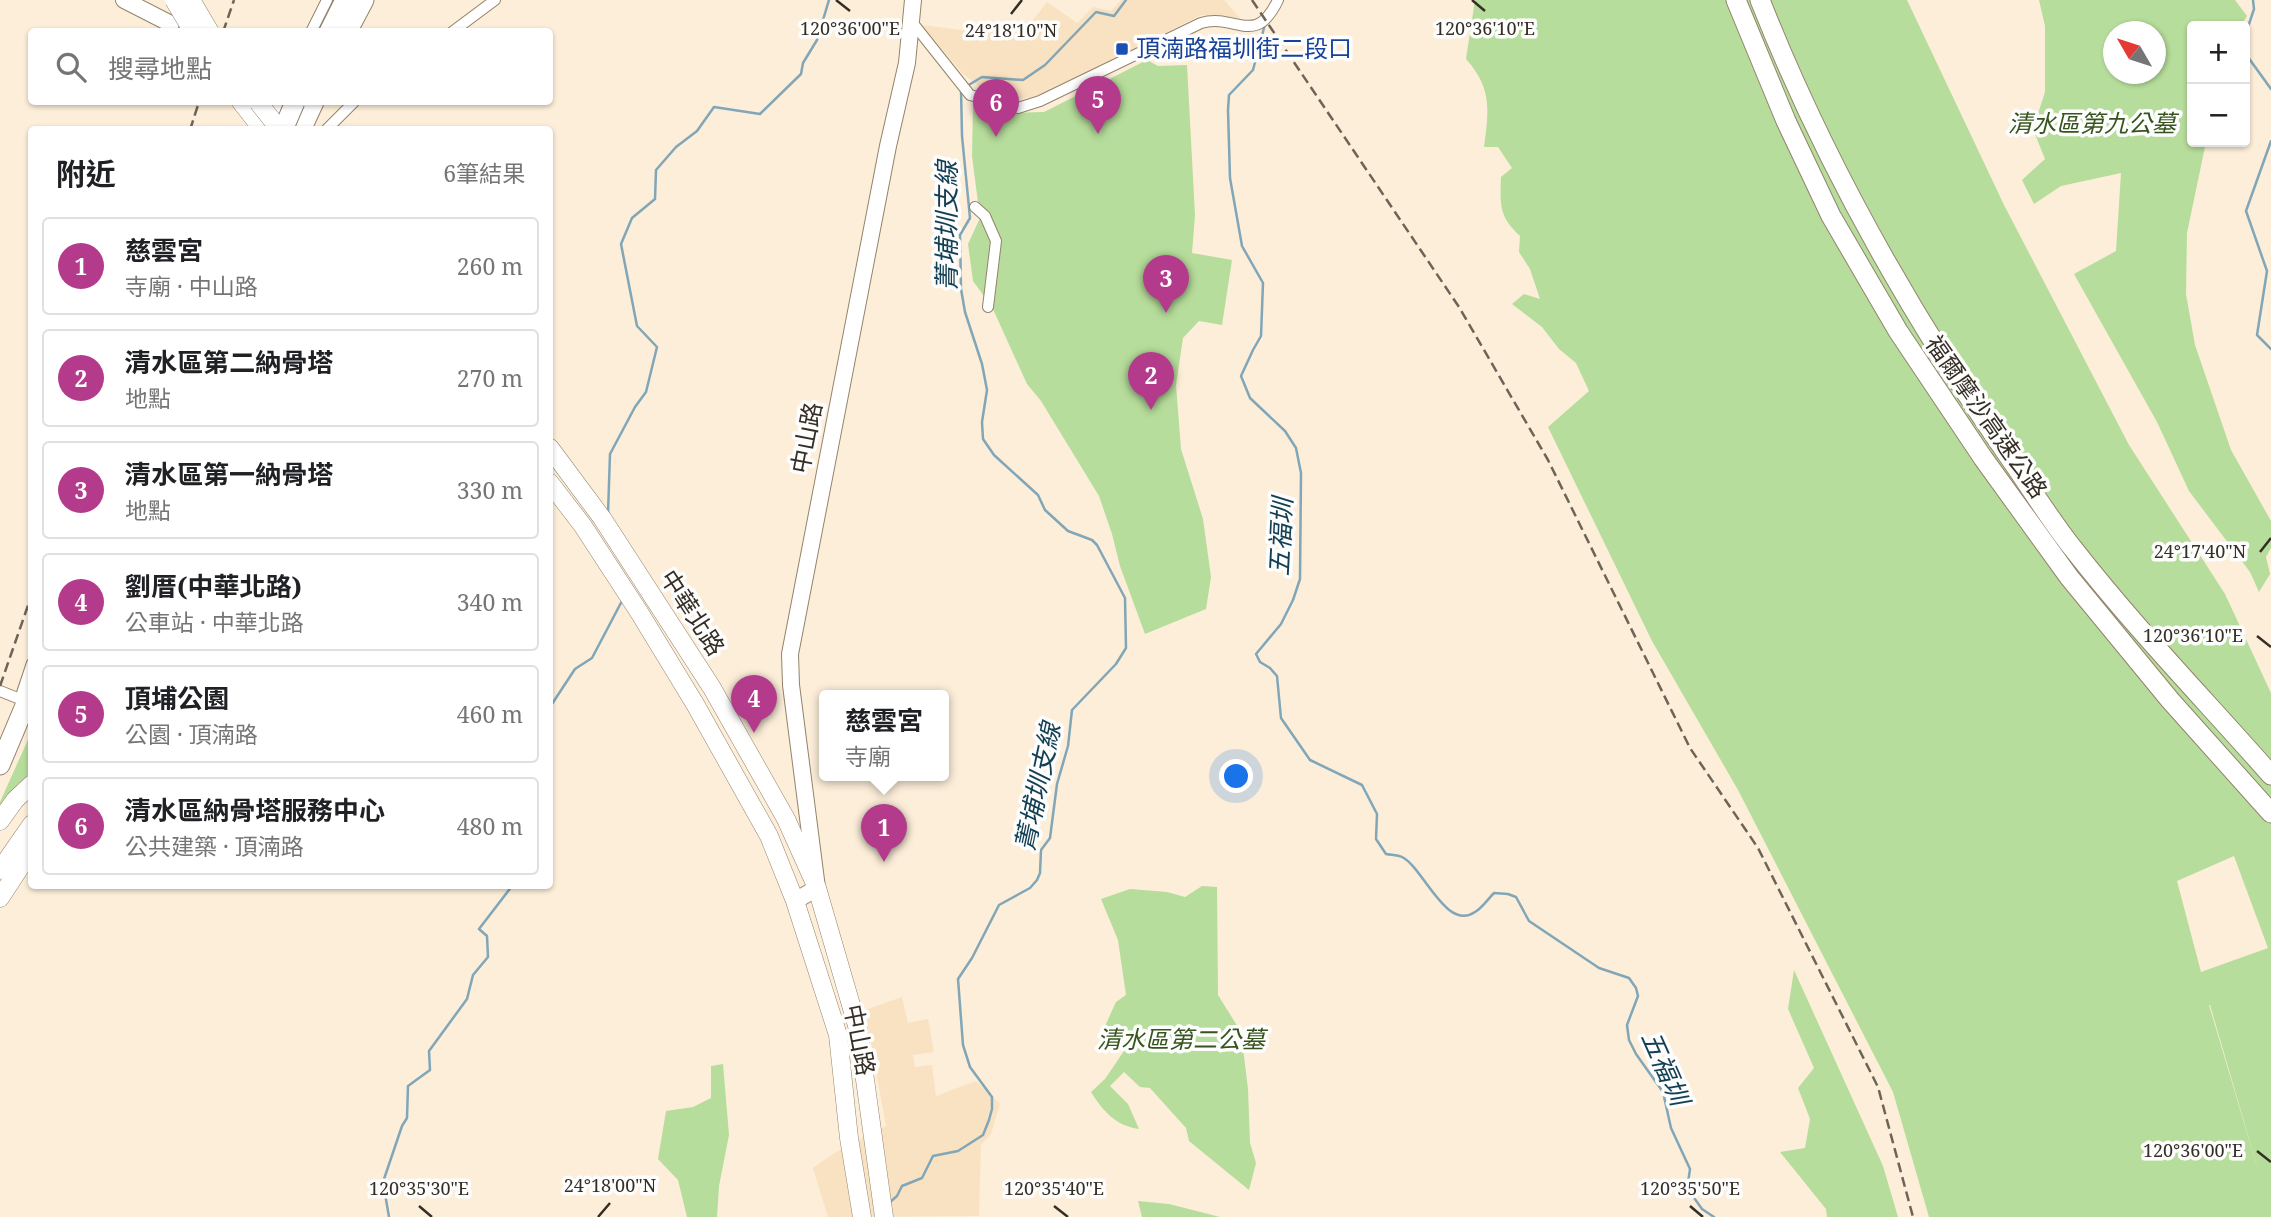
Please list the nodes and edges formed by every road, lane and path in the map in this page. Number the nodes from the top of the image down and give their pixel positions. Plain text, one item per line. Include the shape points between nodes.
1 (124, 0) edge
2 (174, 0) edge
3 (191, 0) edge
4 (327, 0) edge
5 (345, 0) edge
6 (364, 0) edge
7 (495, 0) edge
8 (912, 0) edge
9 (1278, 0) edge
10 (1736, 0) edge
11 (1760, 0) edge
12 (214, 10) dead end
13 (912, 22) junction
14 (171, 24) junction
15 (182, 28) edge
16 (191, 28) edge
17 (208, 28) edge
18 (313, 28) edge
19 (330, 28) edge
20 (349, 28) edge
21 (457, 28) edge
22 (243, 105) edge
23 (269, 105) edge
24 (271, 105) edge
25 (272, 105) edge
26 (294, 105) edge
27 (312, 105) edge
28 (351, 105) edge
29 (260, 126) edge
30 (264, 126) edge
31 (279, 126) edge
32 (283, 126) edge
33 (296, 126) edge
34 (302, 126) edge
35 (330, 126) edge
36 (975, 207) dead end
37 (988, 307) dead end
38 (553, 452) edge
39 (553, 487) edge
40 (0, 691) edge
41 (26, 694) edge
42 (0, 746) edge
43 (0, 765) edge
44 (2271, 775) edge
45 (28, 788) edge
46 (2271, 813) edge
47 (0, 821) edge
48 (28, 830) edge
49 (28, 855) edge
50 (0, 870) edge
51 (817, 888) junction
52 (0, 898) edge
53 (794, 901) junction
54 (862, 1217) edge
55 (884, 1217) edge

1 - 14 street
2 - 16 main road, bridge
3 - 17 main road, bridge
4 - 18 street
5 - 19 highway
6 - 20 highway
7 - 21 street
8 - 13 street, 中山路
9 - 13 street via 1259,26 1201,23 1040,102 1018,108 970,95
10 - 46 highway, 福爾摩沙高速公路 via 1831,216 1898,331 2069,577
11 - 44 highway, 福爾摩沙高速公路 via 1808,113 1863,222 1962,390 2074,550
12 - 14 street
13 - 51 street, 中山路 via 790,654
14 - 15 street
22 - 29 main road
23 - 30 street
24 - 31 main road, bridge
25 - 33 street
26 - 32 highway, bridge
27 - 34 highway
28 - 35 street
36 - 37 street via 985,216 996,241
38 - 51 main road, 中華北路 via 602,518 712,688 786,819
39 - 53 main road, 中華北路 via 583,526 695,704 769,836
40 - 41 street
41 - 42 street
41 - 43 highway
45 - 47 main road
48 - 50 main road
49 - 52 main road
51 - 53 street
51 - 55 main road, 中山路 via 858,1029
53 - 54 main road, 中山路 via 838,1035

